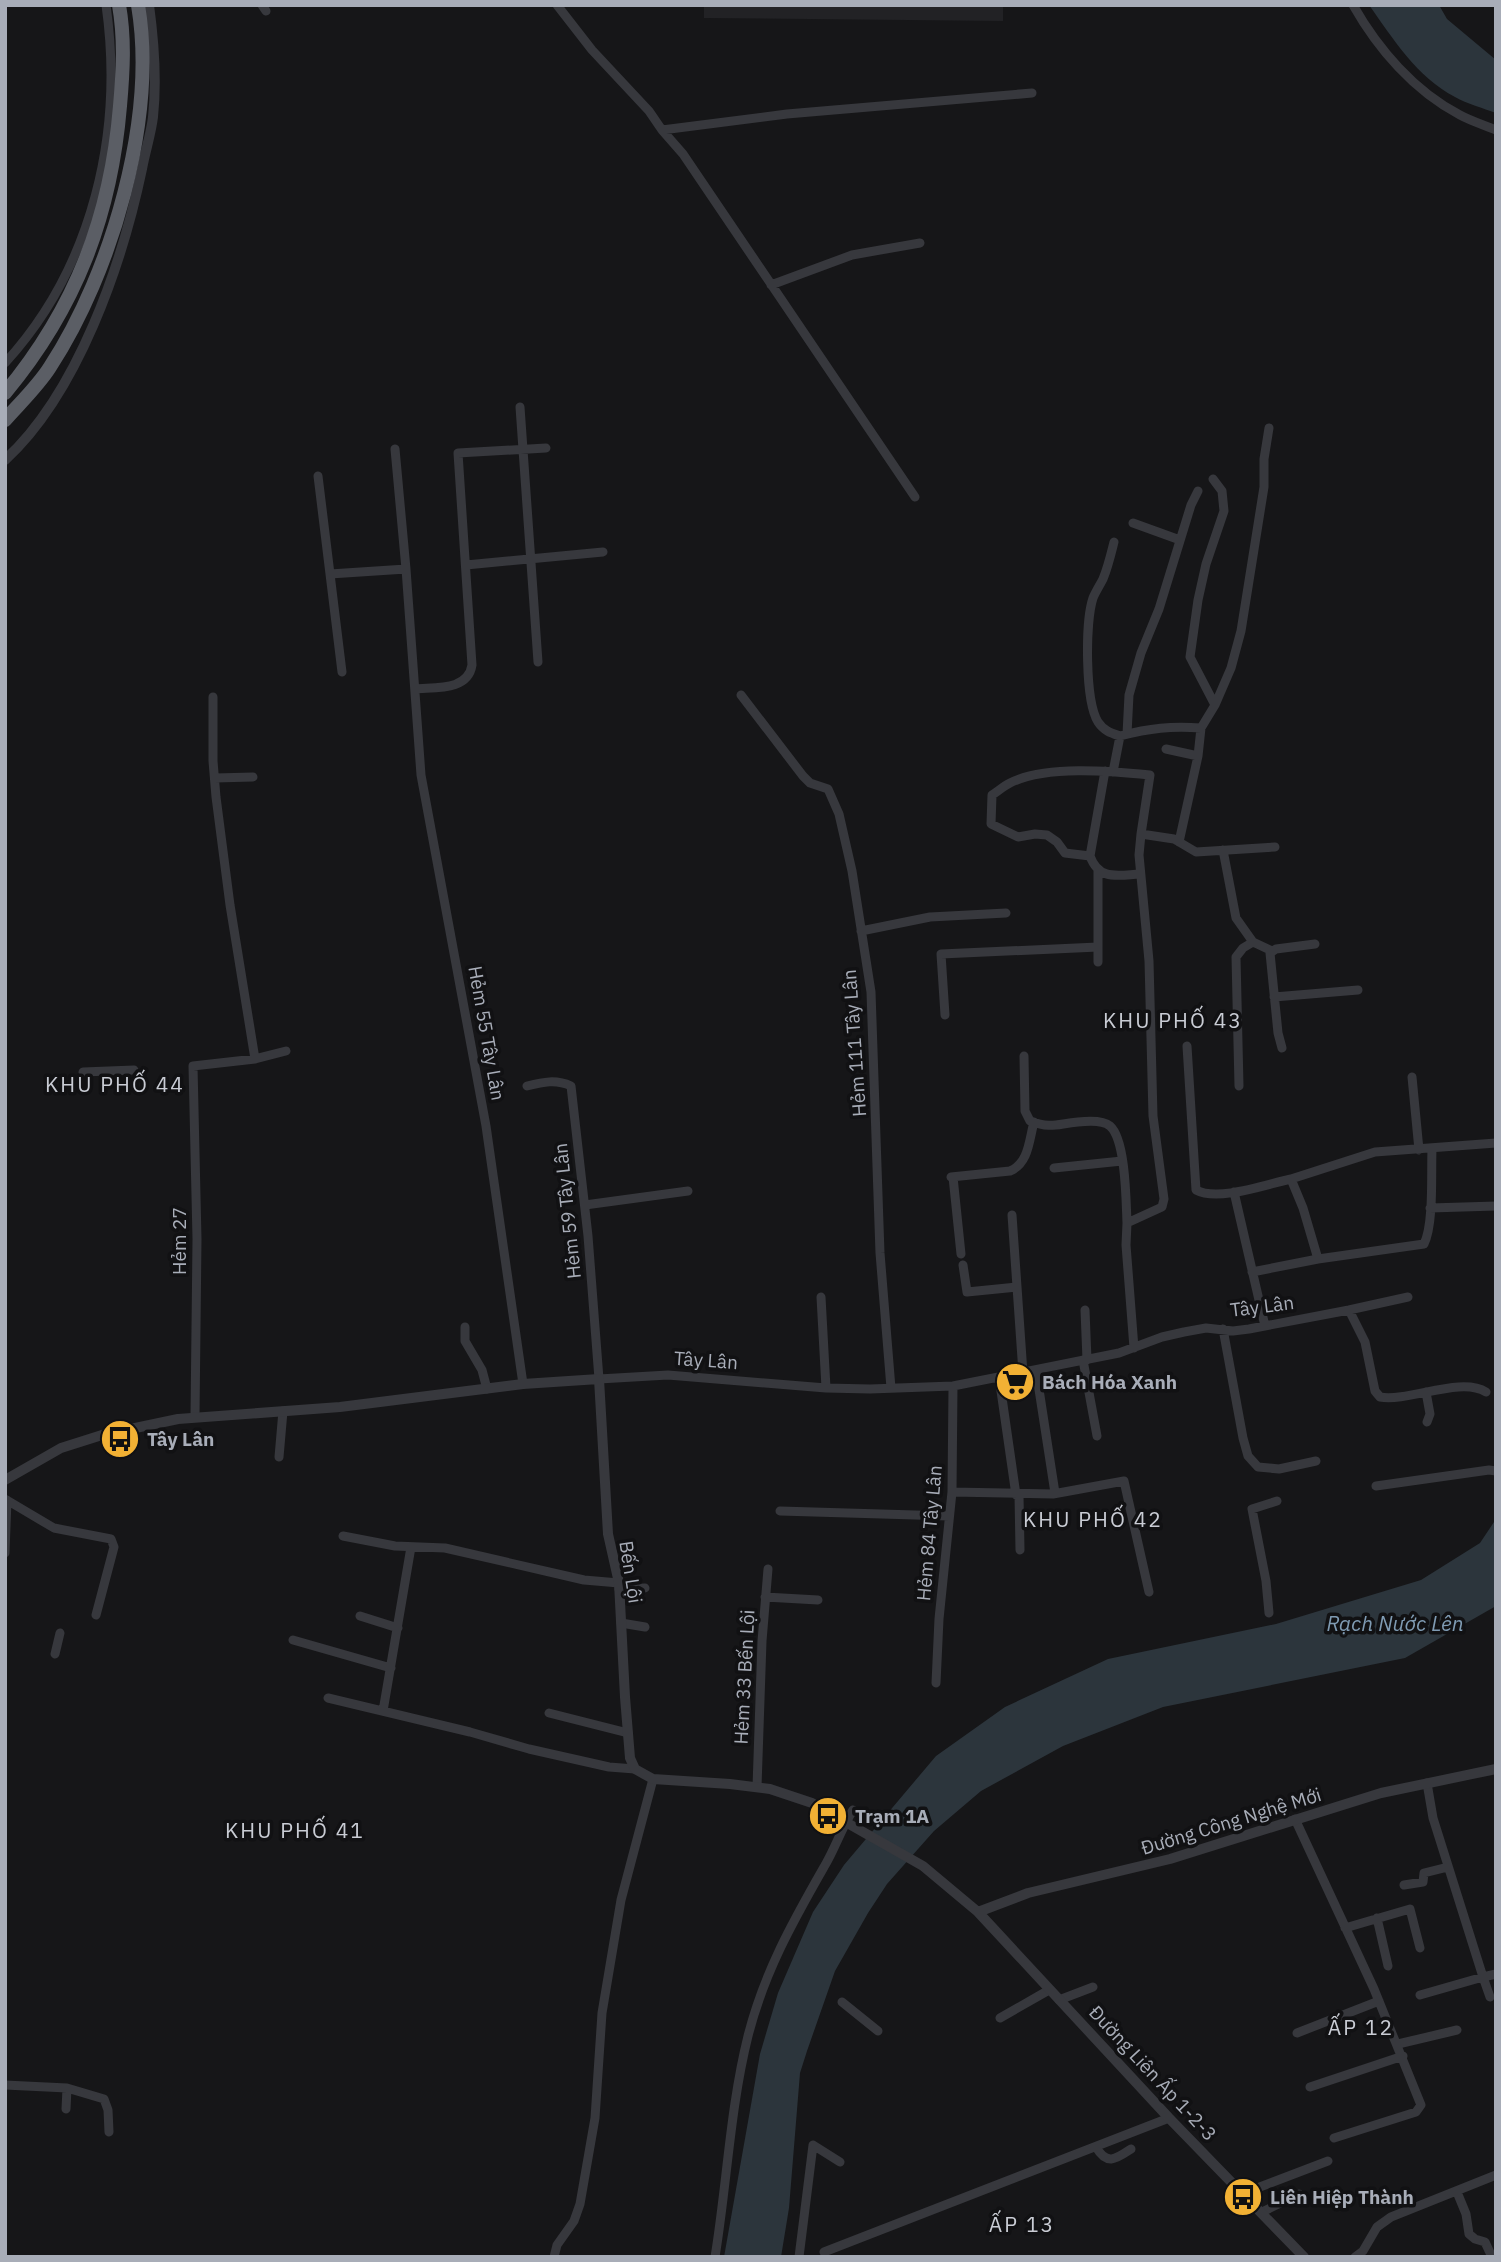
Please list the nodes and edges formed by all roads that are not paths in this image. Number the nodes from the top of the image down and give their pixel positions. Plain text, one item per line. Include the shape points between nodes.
1 (106, 5) edge
2 (119, 5) edge
3 (138, 5) edge
4 (149, 5) edge
5 (557, 5) edge
6 (1353, 5) edge
7 (1032, 93) dead end
8 (662, 130) junction
9 (1496, 130) edge
10 (920, 243) dead end
11 (771, 285) junction
12 (5, 363) edge
13 (8, 388) edge
14 (520, 407) dead end
15 (5, 420) edge
16 (1269, 428) dead end
17 (546, 448) dead end
18 (395, 449) dead end
19 (523, 450) junction
20 (5, 460) edge
21 (318, 476) dead end
22 (1213, 480) dead end
23 (1198, 491) dead end
24 (915, 497) dead end
25 (1133, 523) dead end
26 (1176, 538) junction
27 (1114, 542) dead end
28 (603, 552) dead end
29 (531, 560) junction
30 (466, 565) junction
31 (406, 569) junction
32 (330, 574) junction
33 (538, 662) dead end
34 (342, 672) dead end
35 (415, 689) junction
36 (741, 695) dead end
37 (213, 697) dead end
38 (1215, 705) junction
39 (1201, 728) junction
40 (1124, 735) junction
41 (1166, 749) dead end
42 (1198, 756) junction
43 (1109, 771) junction
44 (253, 777) dead end
45 (215, 778) junction
46 (1140, 834) junction
47 (1179, 842) junction
48 (1275, 847) dead end
49 (1223, 850) junction
50 (1090, 856) junction
51 (1098, 871) junction
52 (1140, 874) junction
53 (1006, 913) dead end
54 (861, 931) junction
55 (1253, 942) junction
56 (1315, 944) dead end
57 (1098, 947) junction
58 (1272, 951) junction
59 (1098, 962) dead end
60 (1358, 990) dead end
61 (1274, 997) junction
62 (945, 1015) dead end
63 (1187, 1046) dead end
64 (1282, 1048) dead end
65 (286, 1051) dead end
66 (1024, 1056) dead end
67 (255, 1059) junction
68 (134, 1070) dead end
69 (83, 1072) dead end
70 (1412, 1077) dead end
71 (527, 1086) dead end
72 (1239, 1086) dead end
73 (1034, 1122) junction
74 (1496, 1143) edge
75 (1432, 1149) junction
76 (1419, 1150) junction
77 (1122, 1161) junction
78 (1054, 1168) dead end
79 (1291, 1180) junction
80 (688, 1191) dead end
81 (1234, 1192) junction
82 (585, 1205) junction
83 (1496, 1206) edge
84 (1430, 1208) junction
85 (1012, 1215) dead end
86 (1127, 1223) junction
87 (961, 1254) dead end
88 (1318, 1259) junction
89 (963, 1265) dead end
90 (1252, 1272) junction
91 (1017, 1287) junction
92 (821, 1297) dead end
93 (1408, 1297) dead end
94 (1085, 1310) dead end
95 (1349, 1310) junction
96 (465, 1326) dead end
97 (1265, 1326) junction
98 (1223, 1329) junction
99 (1134, 1348) junction
100 (1085, 1360) junction
101 (1036, 1370) junction
102 (1023, 1373) junction
103 (999, 1377) junction
104 (599, 1379) junction
105 (523, 1384) junction
106 (953, 1385) junction
107 (826, 1388) junction
108 (891, 1388) junction
109 (487, 1389) junction
110 (1426, 1392) junction
111 (1486, 1392) dead end
112 (283, 1412) junction
113 (195, 1416) junction
114 (1427, 1422) dead end
115 (1097, 1436) dead end
116 (279, 1457) dead end
117 (1316, 1461) dead end
118 (1496, 1471) edge
119 (5, 1480) edge
120 (1376, 1486) dead end
121 (952, 1492) junction
122 (1055, 1493) junction
123 (1018, 1495) junction
124 (6, 1499) edge
125 (1277, 1501) dead end
126 (780, 1511) dead end
127 (949, 1516) junction
128 (343, 1536) dead end
129 (411, 1547) junction
130 (1020, 1550) dead end
131 (5, 1553) edge
132 (768, 1569) dead end
133 (619, 1586) junction
134 (645, 1588) dead end
135 (1149, 1592) dead end
136 (765, 1597) junction
137 (818, 1600) dead end
138 (1269, 1613) dead end
139 (96, 1615) dead end
140 (359, 1616) dead end
141 (621, 1623) junction
142 (645, 1627) dead end
143 (398, 1628) junction
144 (60, 1633) dead end
145 (293, 1640) dead end
146 (55, 1654) dead end
147 (391, 1668) junction
148 (936, 1683) dead end
149 (328, 1698) dead end
150 (383, 1711) junction
151 (549, 1713) dead end
152 (628, 1733) junction
153 (635, 1769) junction
154 (1496, 1769) edge
155 (653, 1780) junction
156 (1427, 1783) junction
157 (757, 1787) junction
158 (853, 1811) dead end
159 (1295, 1819) junction
160 (845, 1823) junction
161 (1448, 1867) junction
162 (1404, 1885) dead end
163 (978, 1912) junction
164 (1377, 1919) junction
165 (1345, 1928) junction
166 (1420, 1948) dead end
167 (1388, 1966) dead end
168 (1496, 1974) edge
169 (1483, 1977) junction
170 (1093, 1987) dead end
171 (1049, 1990) junction
172 (1420, 1994) dead end
173 (1490, 1997) dead end
174 (1059, 2000) junction
175 (1379, 2001) junction
176 (842, 2002) dead end
177 (1000, 2018) dead end
178 (1457, 2030) dead end
179 (878, 2031) dead end
180 (1297, 2033) dead end
181 (1398, 2044) junction
182 (1403, 2056) junction
183 (5, 2085) edge
184 (1310, 2087) dead end
185 (67, 2088) junction
186 (66, 2109) dead end
187 (1169, 2118) junction
188 (109, 2132) dead end
189 (1334, 2138) dead end
190 (1096, 2147) junction
191 (1131, 2149) dead end
192 (1328, 2161) dead end
193 (841, 2162) dead end
194 (1496, 2175) edge
195 (1457, 2192) junction
196 (1244, 2193) junction
197 (1299, 2193) dead end
198 (1262, 2212) junction
199 (824, 2252) dead end
200 (554, 2257) edge
201 (715, 2257) edge
202 (799, 2257) edge
203 (1304, 2257) edge
204 (1355, 2257) edge
205 (1492, 2257) edge

1 - 12 street via 111,91 96,197 60,287 38,324
2 - 13 highway via 125,58 115,157 104,204 70,296 47,337
3 - 15 highway via 140,107 128,184 111,239 61,349
4 - 20 street via 155,71 153,118 116,267 67,378 30,434
5 - 8 street
6 - 9 street via 1415,85 1459,115
7 - 8 street
8 - 11 street
10 - 11 street via 852,255
11 - 24 street
14 - 19 street
16 - 38 street via 1241,631
17 - 19 street
18 - 31 street, Hẻm 55 Tây Lân
19 - 29 street
19 - 30 street via 458,453
21 - 32 street
22 - 38 street via 1222,491 1224,511 1206,564 1190,657
23 - 26 street
25 - 26 street
26 - 40 street via 1159,609 1129,695
27 - 40 street via 1093,598 1088,660 1097,721 1107,732
28 - 29 street
29 - 30 street
29 - 33 street
30 - 35 street via 471,673 457,685
31 - 32 street
31 - 35 street, Hẻm 55 Tây Lân
32 - 34 street
35 - 105 street, Hẻm 55 Tây Lân via 421,775 486,1126
36 - 54 street, Hẻm 111 Tây Lân via 803,776 828,789 839,814
37 - 45 street
38 - 39 street
39 - 40 street via 1170,726
39 - 42 street
40 - 43 street
41 - 42 street
42 - 47 street
43 - 46 street via 1150,775
43 - 50 street
43 - 50 street via 1031,776 992,795 991,824 1018,837 1047,835 1065,853
44 - 45 street
45 - 67 street
46 - 47 street
46 - 52 street
47 - 49 street via 1196,852
48 - 49 street
49 - 55 street via 1236,918
50 - 51 street
51 - 52 street
51 - 57 street
52 - 86 street via 1149,961 1153,1115 1164,1199 1162,1207
53 - 54 street via 930,917
54 - 108 street, Hẻm 111 Tây Lân via 872,992 880,1253
55 - 58 street
55 - 72 street via 1236,957
56 - 58 street
57 - 59 street
57 - 62 street via 940,954
58 - 61 street
60 - 61 street
61 - 64 street
63 - 81 street via 1196,1190 1202,1194
65 - 67 street
66 - 73 street via 1025,1111
67 - 113 street, Hẻm 27 via 193,1066
68 - 69 street
70 - 76 street
71 - 82 street, Hẻm 59 Tây Lân via 561,1081 571,1086
73 - 77 street via 1045,1126 1103,1122 1119,1140
73 - 87 street via 1019,1167 952,1177
74 - 75 street
75 - 76 street
75 - 84 street
76 - 79 street via 1375,1152
77 - 78 street
77 - 86 street
79 - 81 street
79 - 88 street
80 - 82 street
81 - 90 street
82 - 104 street, Hẻm 59 Tây Lân
83 - 84 street
84 - 88 street via 1424,1244
85 - 91 street
86 - 99 street
88 - 90 street
89 - 91 street via 967,1292
90 - 97 street
91 - 102 street
92 - 107 street
93 - 95 street, Tây Lân
94 - 100 street
95 - 97 street, Tây Lân
95 - 110 street via 1365,1342 1380,1397
96 - 109 street via 466,1341
97 - 98 street, Tây Lân
98 - 99 street, Tây Lân via 1184,1332
98 - 117 street via 1248,1456 1258,1467 1279,1469
99 - 100 street, Tây Lân
100 - 101 street, Tây Lân
100 - 115 street
101 - 102 street, Tây Lân
101 - 122 street
102 - 103 street, Tây Lân
103 - 106 street, Tây Lân
103 - 123 street
104 - 105 street, Tây Lân
104 - 107 street, Tây Lân via 668,1375
104 - 133 street, Bến Lội via 608,1534
105 - 109 street, Tây Lân
106 - 108 street, Tây Lân
106 - 121 street, Hẻm 84 Tây Lân
107 - 108 street, Tây Lân
109 - 112 street, Tây Lân
110 - 111 street via 1479,1388
110 - 114 street
112 - 113 street, Tây Lân
112 - 116 street
113 - 119 street, Tây Lân via 61,1448
118 - 120 street
121 - 123 street
121 - 127 street, Hẻm 84 Tây Lân
122 - 123 street
122 - 135 street via 1124,1481
123 - 130 street
124 - 131 street
124 - 139 street via 54,1528 111,1539 114,1547
125 - 138 street via 1252,1509
126 - 127 street
127 - 148 street, Hẻm 84 Tây Lân
128 - 129 street
129 - 133 street via 445,1548
129 - 143 street
132 - 136 street, Hẻm 33 Bến Lội
133 - 134 street
133 - 141 street, Bến Lội
136 - 137 street
136 - 157 street, Hẻm 33 Bến Lội
140 - 143 street
141 - 142 street
141 - 152 street, Bến Lội
143 - 147 street
144 - 146 street
145 - 147 street
147 - 150 street
149 - 150 street
150 - 153 street via 529,1749
151 - 152 street
152 - 153 street, Bến Lội
153 - 155 street
154 - 156 street, Đường Công Nghệ Mới
155 - 157 street, Đường Liên Ấp 1-2-3
155 - 200 street via 621,1900 602,2013 595,2118 580,2204
156 - 159 street, Đường Công Nghệ Mới
156 - 161 street
157 - 160 street, Đường Liên Ấp 1-2-3 via 812,1803
158 - 160 street
159 - 163 street, Đường Công Nghệ Mới via 1170,1859 1028,1893
159 - 165 street
160 - 163 street, Đường Liên Ấp 1-2-3 via 923,1866
160 - 201 street via 778,1951 753,2018
161 - 162 street via 1424,1873 1423,1882
161 - 169 street
163 - 171 street, Đường Liên Ấp 1-2-3
164 - 165 street
164 - 166 street via 1410,1909
164 - 167 street
165 - 175 street
168 - 169 street
169 - 172 street
169 - 173 street
170 - 174 street
171 - 174 street, Đường Liên Ấp 1-2-3
171 - 177 street
174 - 187 street, Đường Liên Ấp 1-2-3
175 - 180 street
175 - 181 street
176 - 179 street
178 - 181 street
181 - 182 street
182 - 184 street
182 - 189 street via 1421,2105 1416,2112
183 - 185 street
185 - 186 street
185 - 188 street via 104,2099
187 - 190 street
187 - 196 street, Đường Liên Ấp 1-2-3
190 - 191 street via 1108,2159
190 - 199 street
192 - 196 street
193 - 202 street via 813,2145
194 - 195 street
195 - 204 street via 1391,2217 1377,2227
195 - 205 street via 1469,2234 1485,2242
196 - 198 street, Đường Liên Ấp 1-2-3
197 - 198 street
198 - 203 street, Đường Liên Ấp 1-2-3

